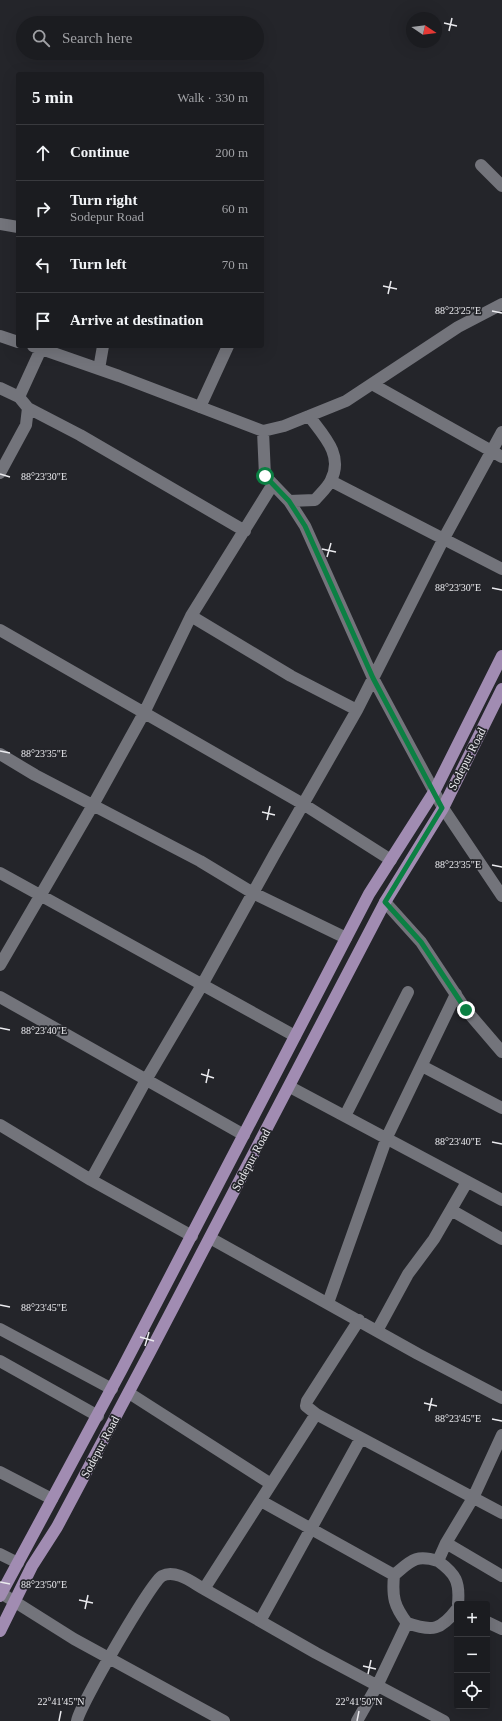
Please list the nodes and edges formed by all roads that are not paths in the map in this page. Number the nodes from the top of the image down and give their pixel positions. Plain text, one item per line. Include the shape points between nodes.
1 (481, 165) dead end
2 (502, 186) edge
3 (0, 224) edge
4 (16, 227) edge
5 (502, 304) edge
6 (0, 336) edge
7 (16, 341) edge
8 (40, 348) edge
9 (43, 348) edge
10 (103, 348) edge
11 (227, 348) edge
12 (100, 369) junction
13 (372, 384) junction
14 (0, 388) edge
15 (19, 397) junction
16 (200, 407) junction
17 (28, 408) junction
18 (309, 416) junction
19 (263, 431) junction
20 (502, 432) edge
21 (497, 454) edge
22 (0, 473) edge
23 (331, 481) junction
24 (273, 484) junction
25 (289, 501) junction
26 (245, 530) junction
27 (443, 540) junction
28 (502, 569) edge
29 (191, 616) junction
30 (0, 630) edge
31 (502, 656) edge
32 (373, 678) junction
33 (502, 689) edge
34 (357, 710) junction
35 (144, 713) junction
36 (0, 754) edge
37 (434, 792) junction
38 (304, 804) junction
39 (94, 805) junction
40 (442, 808) junction
41 (391, 860) junction
42 (0, 873) edge
43 (253, 893) junction
44 (39, 895) junction
45 (502, 896) edge
46 (385, 902) junction
47 (346, 938) junction
48 (0, 965) edge
49 (202, 985) junction
50 (408, 992) dead end
51 (456, 994) junction
52 (0, 997) edge
53 (296, 1036) junction
54 (502, 1052) edge
55 (422, 1066) junction
56 (146, 1080) junction
57 (290, 1087) junction
58 (502, 1108) edge
59 (344, 1116) junction
60 (0, 1125) edge
61 (244, 1135) junction
62 (386, 1140) junction
63 (91, 1180) junction
64 (467, 1182) junction
65 (502, 1200) edge
66 (451, 1210) junction
67 (192, 1236) junction
68 (210, 1238) junction
69 (502, 1239) edge
70 (328, 1303) junction
71 (359, 1320) junction
72 (0, 1328) edge
73 (377, 1331) junction
74 (0, 1361) edge
75 (112, 1389) junction
76 (129, 1392) junction
77 (502, 1398) edge
78 (316, 1414) junction
79 (98, 1416) junction
80 (502, 1435) edge
81 (361, 1438) junction
82 (0, 1472) edge
83 (271, 1484) junction
84 (473, 1498) junction
85 (52, 1499) junction
86 (260, 1501) junction
87 (502, 1513) edge
88 (311, 1529) junction
89 (446, 1543) junction
90 (0, 1554) edge
91 (438, 1561) junction
92 (18, 1563) junction
93 (394, 1575) junction
94 (502, 1576) edge
95 (204, 1589) junction
96 (1, 1594) edge
97 (458, 1601) edge
98 (15, 1603) junction
99 (454, 1613) edge
100 (260, 1621) junction
101 (490, 1623) edge
102 (407, 1624) junction
103 (502, 1629) edge
104 (0, 1631) edge
105 (110, 1658) junction
106 (378, 1684) junction
107 (77, 1721) edge
108 (224, 1721) edge
109 (357, 1721) edge
110 (444, 1721) edge

1 - 2 street
3 - 4 street
5 - 13 street via 458,328
6 - 7 street
8 - 15 street
9 - 12 street
10 - 12 street
11 - 16 street
12 - 16 street
13 - 18 street via 346,401
13 - 21 street
14 - 15 street
15 - 17 street
16 - 19 street
17 - 22 street via 26,425
17 - 26 street
18 - 19 street
18 - 23 street via 334,450 335,470
19 - 24 street via 265,476
20 - 21 street
21 - 27 street
23 - 25 street via 315,500
23 - 27 street
24 - 25 street
24 - 26 street
25 - 32 street via 305,526
26 - 29 street
27 - 28 street
27 - 32 street
29 - 34 street via 291,676
29 - 35 street
30 - 35 street
31 - 37 main road
32 - 34 street
32 - 37 street
33 - 40 main road, Sodepur Road
34 - 38 street
35 - 38 street
35 - 39 street
36 - 39 street
37 - 40 street
37 - 41 main road
38 - 41 street
38 - 43 street
39 - 43 street via 200,861
39 - 44 street
40 - 45 street
40 - 46 main road, Sodepur Road
41 - 47 main road via 369,894
42 - 44 street
43 - 47 street
43 - 49 street
44 - 48 street
44 - 49 street
46 - 51 street via 421,942
46 - 57 main road, Sodepur Road
47 - 53 main road
49 - 53 street
49 - 56 street
50 - 59 street
51 - 54 street via 466,1010
51 - 55 street
52 - 56 street
53 - 61 main road
55 - 58 street
55 - 62 street
56 - 61 street
56 - 63 street
57 - 59 street
57 - 68 main road, Sodepur Road
59 - 62 street
60 - 63 street
61 - 67 main road
62 - 64 street
62 - 70 street
63 - 67 street
64 - 65 street
64 - 66 street
66 - 69 street
66 - 73 street via 434,1239 408,1274
67 - 75 main road
68 - 70 street
68 - 76 main road, Sodepur Road
70 - 71 street
71 - 73 street
71 - 78 street via 307,1401 306,1406
72 - 75 street
73 - 77 street
74 - 79 street
75 - 79 main road
76 - 83 street
76 - 98 main road, Sodepur Road via 57,1527 32,1566
78 - 81 street
78 - 83 street
79 - 85 main road
80 - 84 street
81 - 84 street
81 - 88 street
82 - 85 street
83 - 86 street
84 - 87 street
84 - 89 street
85 - 92 main road
86 - 88 street
86 - 95 street
88 - 93 street
88 - 100 street
89 - 91 street
89 - 94 street
90 - 92 street
91 - 93 street via 425,1557 412,1561
91 - 97 street via 452,1571 459,1588
92 - 96 main road
93 - 102 street via 392,1594 397,1611
95 - 100 street
95 - 105 street via 184,1578 162,1576 151,1588
96 - 98 street
98 - 104 main road, Sodepur Road
98 - 105 street
99 - 102 street via 446,1624 425,1629
100 - 106 street
101 - 103 street
102 - 106 street
105 - 107 street
105 - 108 street
106 - 109 street
106 - 110 street

